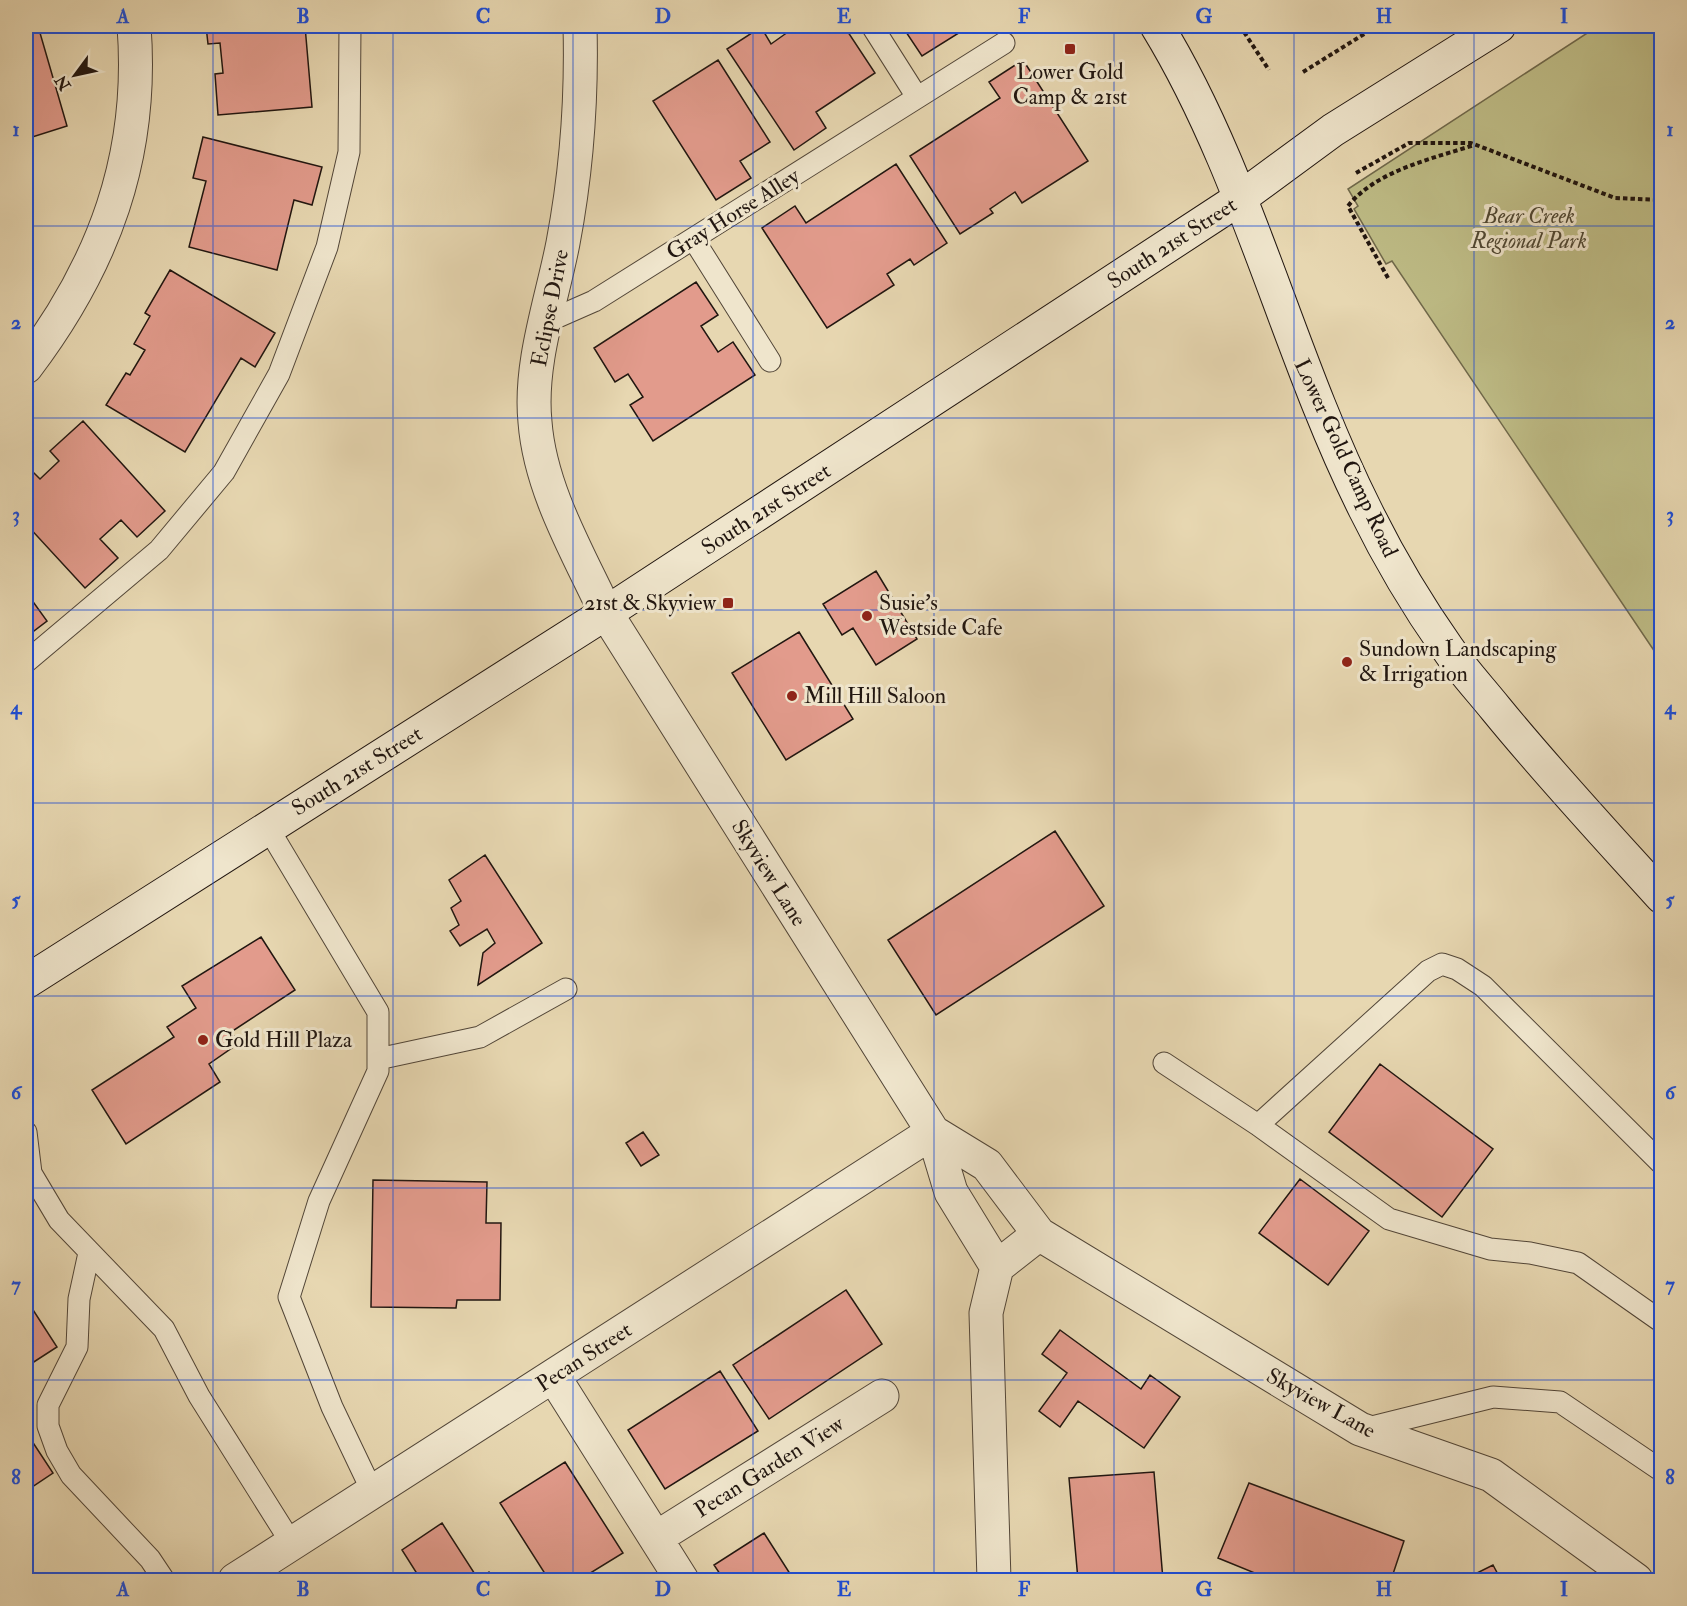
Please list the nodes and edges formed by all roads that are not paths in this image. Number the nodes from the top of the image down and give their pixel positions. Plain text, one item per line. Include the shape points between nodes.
1 (134, 26) edge
2 (350, 26) edge
3 (580, 26) edge
4 (872, 26) edge
5 (1156, 26) edge
6 (1499, 26) edge
7 (1004, 43) dead end
8 (917, 97) junction
9 (1239, 199) junction
10 (694, 240) junction
11 (544, 323) junction
12 (770, 361) dead end
13 (26, 367) edge
14 (606, 613) junction
15 (26, 662) edge
16 (268, 828) junction
17 (1662, 897) edge
18 (26, 982) edge
19 (566, 989) dead end
20 (378, 1059) junction
21 (1164, 1063) dead end
22 (1258, 1125) junction
23 (26, 1132) edge
24 (933, 1132) junction
25 (1662, 1164) edge
26 (1039, 1234) junction
27 (88, 1253) junction
28 (997, 1267) junction
29 (1662, 1322) edge
30 (554, 1377) junction
31 (882, 1396) dead end
32 (1360, 1429) junction
33 (1662, 1472) edge
34 (373, 1493) junction
35 (656, 1538) junction
36 (292, 1544) junction
37 (164, 1581) edge
38 (236, 1581) edge
39 (682, 1581) edge
40 (994, 1581) edge
41 (1636, 1581) edge

1 - 13 street via 133,114 124,175 104,234 79,286
2 - 15 lane via 349,152 327,247 279,374 224,472 159,550
3 - 11 street, Eclipse Drive via 579,138 563,243
4 - 8 lane
5 - 9 street, Lower Gold Camp Road via 1182,67
6 - 9 street, South 21st Street via 1333,130
7 - 8 lane, Gray Horse Alley
8 - 10 lane, Gray Horse Alley
9 - 14 street, South 21st Street
9 - 17 street, Lower Gold Camp Road via 1326,425 1365,509 1415,601 1450,652 1518,735
10 - 11 lane, Gray Horse Alley via 594,301
10 - 12 lane
11 - 14 street, Eclipse Drive via 534,421 544,471
14 - 16 street, South 21st Street
14 - 24 street, Skyview Lane
16 - 18 street, South 21st Street
16 - 20 lane via 378,1012
19 - 20 lane via 480,1037
20 - 34 lane via 378,1071 320,1201 289,1298 332,1407
21 - 22 lane
22 - 25 lane via 1428,971 1442,964 1483,986
22 - 29 lane via 1389,1219 1490,1249 1578,1263
23 - 27 lane via 31,1173 59,1220
24 - 26 street, Skyview Lane via 987,1164
24 - 28 street, Skyview Lane via 951,1192
24 - 30 street, Pecan Street
26 - 28 street
26 - 32 street, Skyview Lane
27 - 36 lane via 164,1329 199,1396
27 - 37 lane via 79,1299 77,1347 48,1406 48,1426 71,1474 150,1558
28 - 40 street via 986,1313
30 - 34 street, Pecan Street
30 - 35 street
31 - 35 street, Pecan Garden View
32 - 33 lane via 1493,1397 1560,1402
32 - 41 street, Skyview Lane via 1491,1475
34 - 36 street, Pecan Street
35 - 39 street
36 - 38 street, Pecan Street

